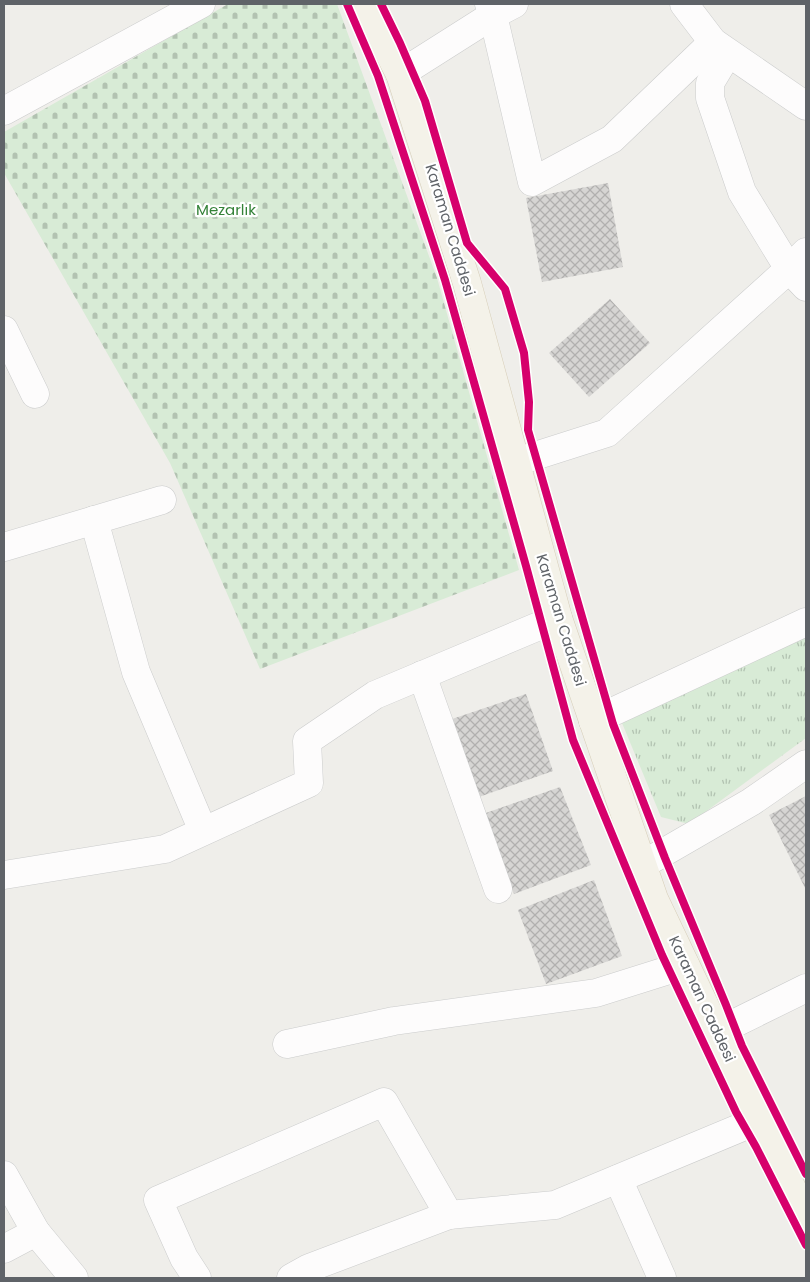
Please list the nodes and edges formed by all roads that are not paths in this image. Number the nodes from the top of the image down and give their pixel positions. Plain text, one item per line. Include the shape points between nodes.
1 (201, 4) edge
2 (364, 4) edge
3 (684, 4) edge
4 (499, 7) edge
5 (721, 47) junction
6 (400, 74) junction
7 (806, 106) edge
8 (4, 110) edge
9 (801, 269) edge
10 (4, 330) edge
11 (35, 394) dead end
12 (516, 462) junction
13 (162, 500) dead end
14 (94, 520) junction
15 (4, 547) edge
16 (558, 618) junction
17 (806, 622) edge
18 (422, 674) junction
19 (593, 721) junction
20 (806, 764) edge
21 (203, 831) junction
22 (642, 864) junction
23 (4, 875) edge
24 (498, 889) dead end
25 (686, 965) junction
26 (806, 988) edge
27 (717, 1032) junction
28 (287, 1044) dead end
29 (759, 1120) junction
30 (4, 1175) edge
31 (618, 1179) junction
32 (449, 1215) junction
33 (806, 1218) edge
34 (36, 1232) junction
35 (4, 1249) edge
36 (306, 1275) edge
37 (74, 1278) edge
38 (197, 1278) edge
39 (662, 1278) edge

1 - 8 street
2 - 6 main road, Karaman Caddesi
3 - 5 street
4 - 5 street via 532,182 612,139
4 - 6 street
5 - 7 street
5 - 9 street via 710,83 710,98 742,192
6 - 12 main road, Karaman Caddesi via 467,283
9 - 12 street via 607,433
10 - 11 street
12 - 16 main road, Karaman Caddesi
13 - 14 street
14 - 15 street
14 - 21 street via 136,672
16 - 18 street
16 - 19 main road, Karaman Caddesi
17 - 19 street
18 - 21 street via 375,695 307,741 309,783
18 - 24 street
19 - 22 main road, Karaman Caddesi
20 - 22 street via 751,802
21 - 23 street via 165,849
22 - 25 main road, Karaman Caddesi via 654,899
25 - 27 main road, Karaman Caddesi
25 - 28 street via 596,993 394,1021
26 - 27 street
27 - 29 main road, Karaman Caddesi
29 - 31 street
29 - 33 main road, Karaman Caddesi
30 - 34 street
31 - 32 street via 555,1205
31 - 39 street
32 - 36 street
32 - 38 street via 384,1102 158,1200 184,1258
34 - 35 street
34 - 37 street

